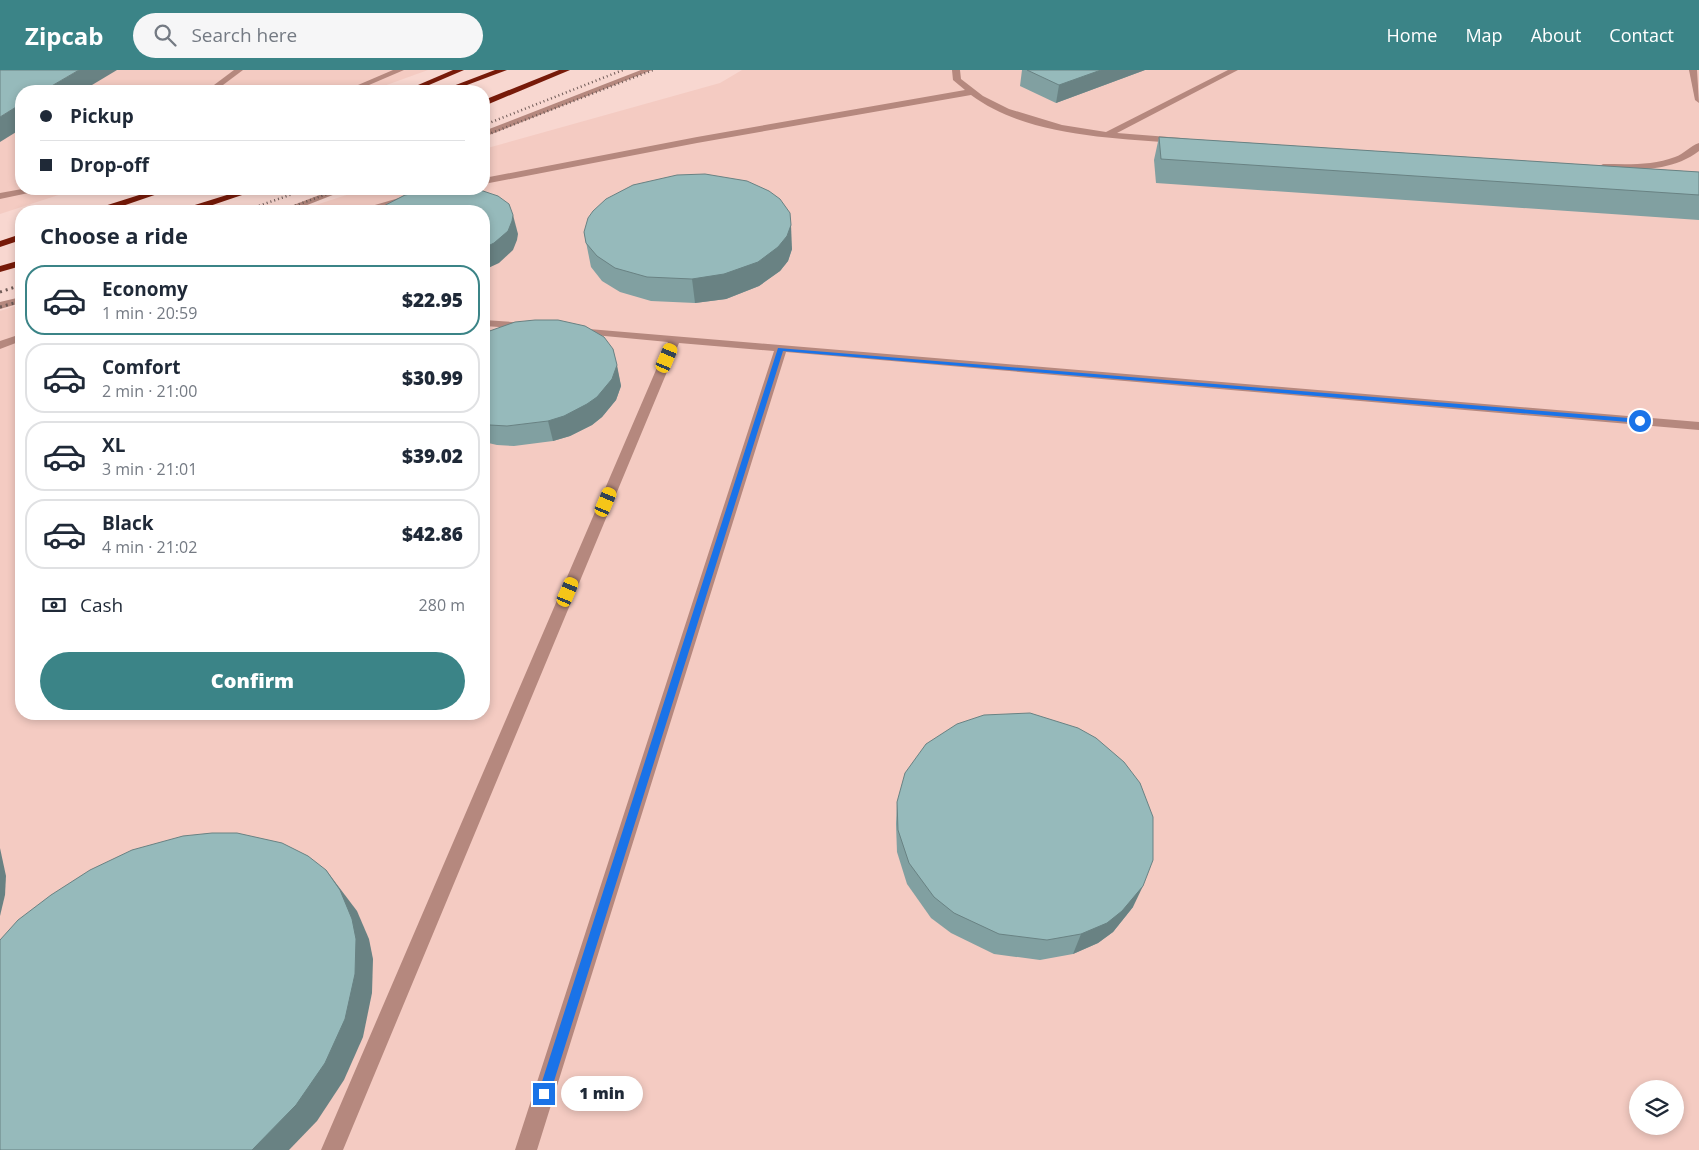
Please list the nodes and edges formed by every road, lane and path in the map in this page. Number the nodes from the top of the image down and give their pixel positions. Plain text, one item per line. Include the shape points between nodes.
1 (239, 70) edge
2 (400, 70) edge
3 (460, 70) edge
4 (503, 70) edge
5 (566, 70) edge
6 (648, 70) edge
7 (956, 70) edge
8 (1234, 70) edge
9 (1692, 70) edge
10 (218, 85) edge
11 (363, 85) edge
12 (423, 85) edge
13 (461, 85) edge
14 (971, 92) junction
15 (1699, 100) edge
16 (490, 101) edge
17 (490, 132) edge
18 (1107, 135) junction
19 (1186, 141) edge
20 (1699, 146) edge
21 (1589, 167) edge
22 (490, 180) edge
23 (15, 193) edge
24 (148, 195) edge
25 (236, 195) edge
26 (327, 195) edge
27 (0, 196) edge
28 (416, 196) edge
29 (118, 205) edge
30 (205, 205) edge
31 (299, 205) edge
32 (385, 205) edge
33 (15, 239) edge
34 (0, 244) edge
35 (15, 265) edge
36 (0, 269) edge
37 (15, 302) edge
38 (0, 306) edge
39 (490, 324) edge
40 (541, 328) edge
41 (560, 329) edge
42 (15, 339) edge
43 (675, 340) junction
44 (0, 345) edge
45 (780, 349) junction
46 (1699, 426) edge
47 (332, 1150) edge
48 (526, 1150) edge

1 - 10 street
2 - 11 street
3 - 12 highway
4 - 13 highway
5 - 16 highway
6 - 17 street
7 - 14 street via 958,80
8 - 18 street
9 - 15 street
14 - 18 street via 1002,109 1034,120
14 - 22 street
18 - 19 street
20 - 21 street via 1690,154 1667,162
23 - 27 street
24 - 29 highway
25 - 30 highway
26 - 31 street
28 - 32 street
33 - 34 highway
35 - 36 highway
37 - 38 street
39 - 40 street
41 - 43 street
42 - 44 street
43 - 45 street
43 - 47 street
45 - 46 street
45 - 48 street

